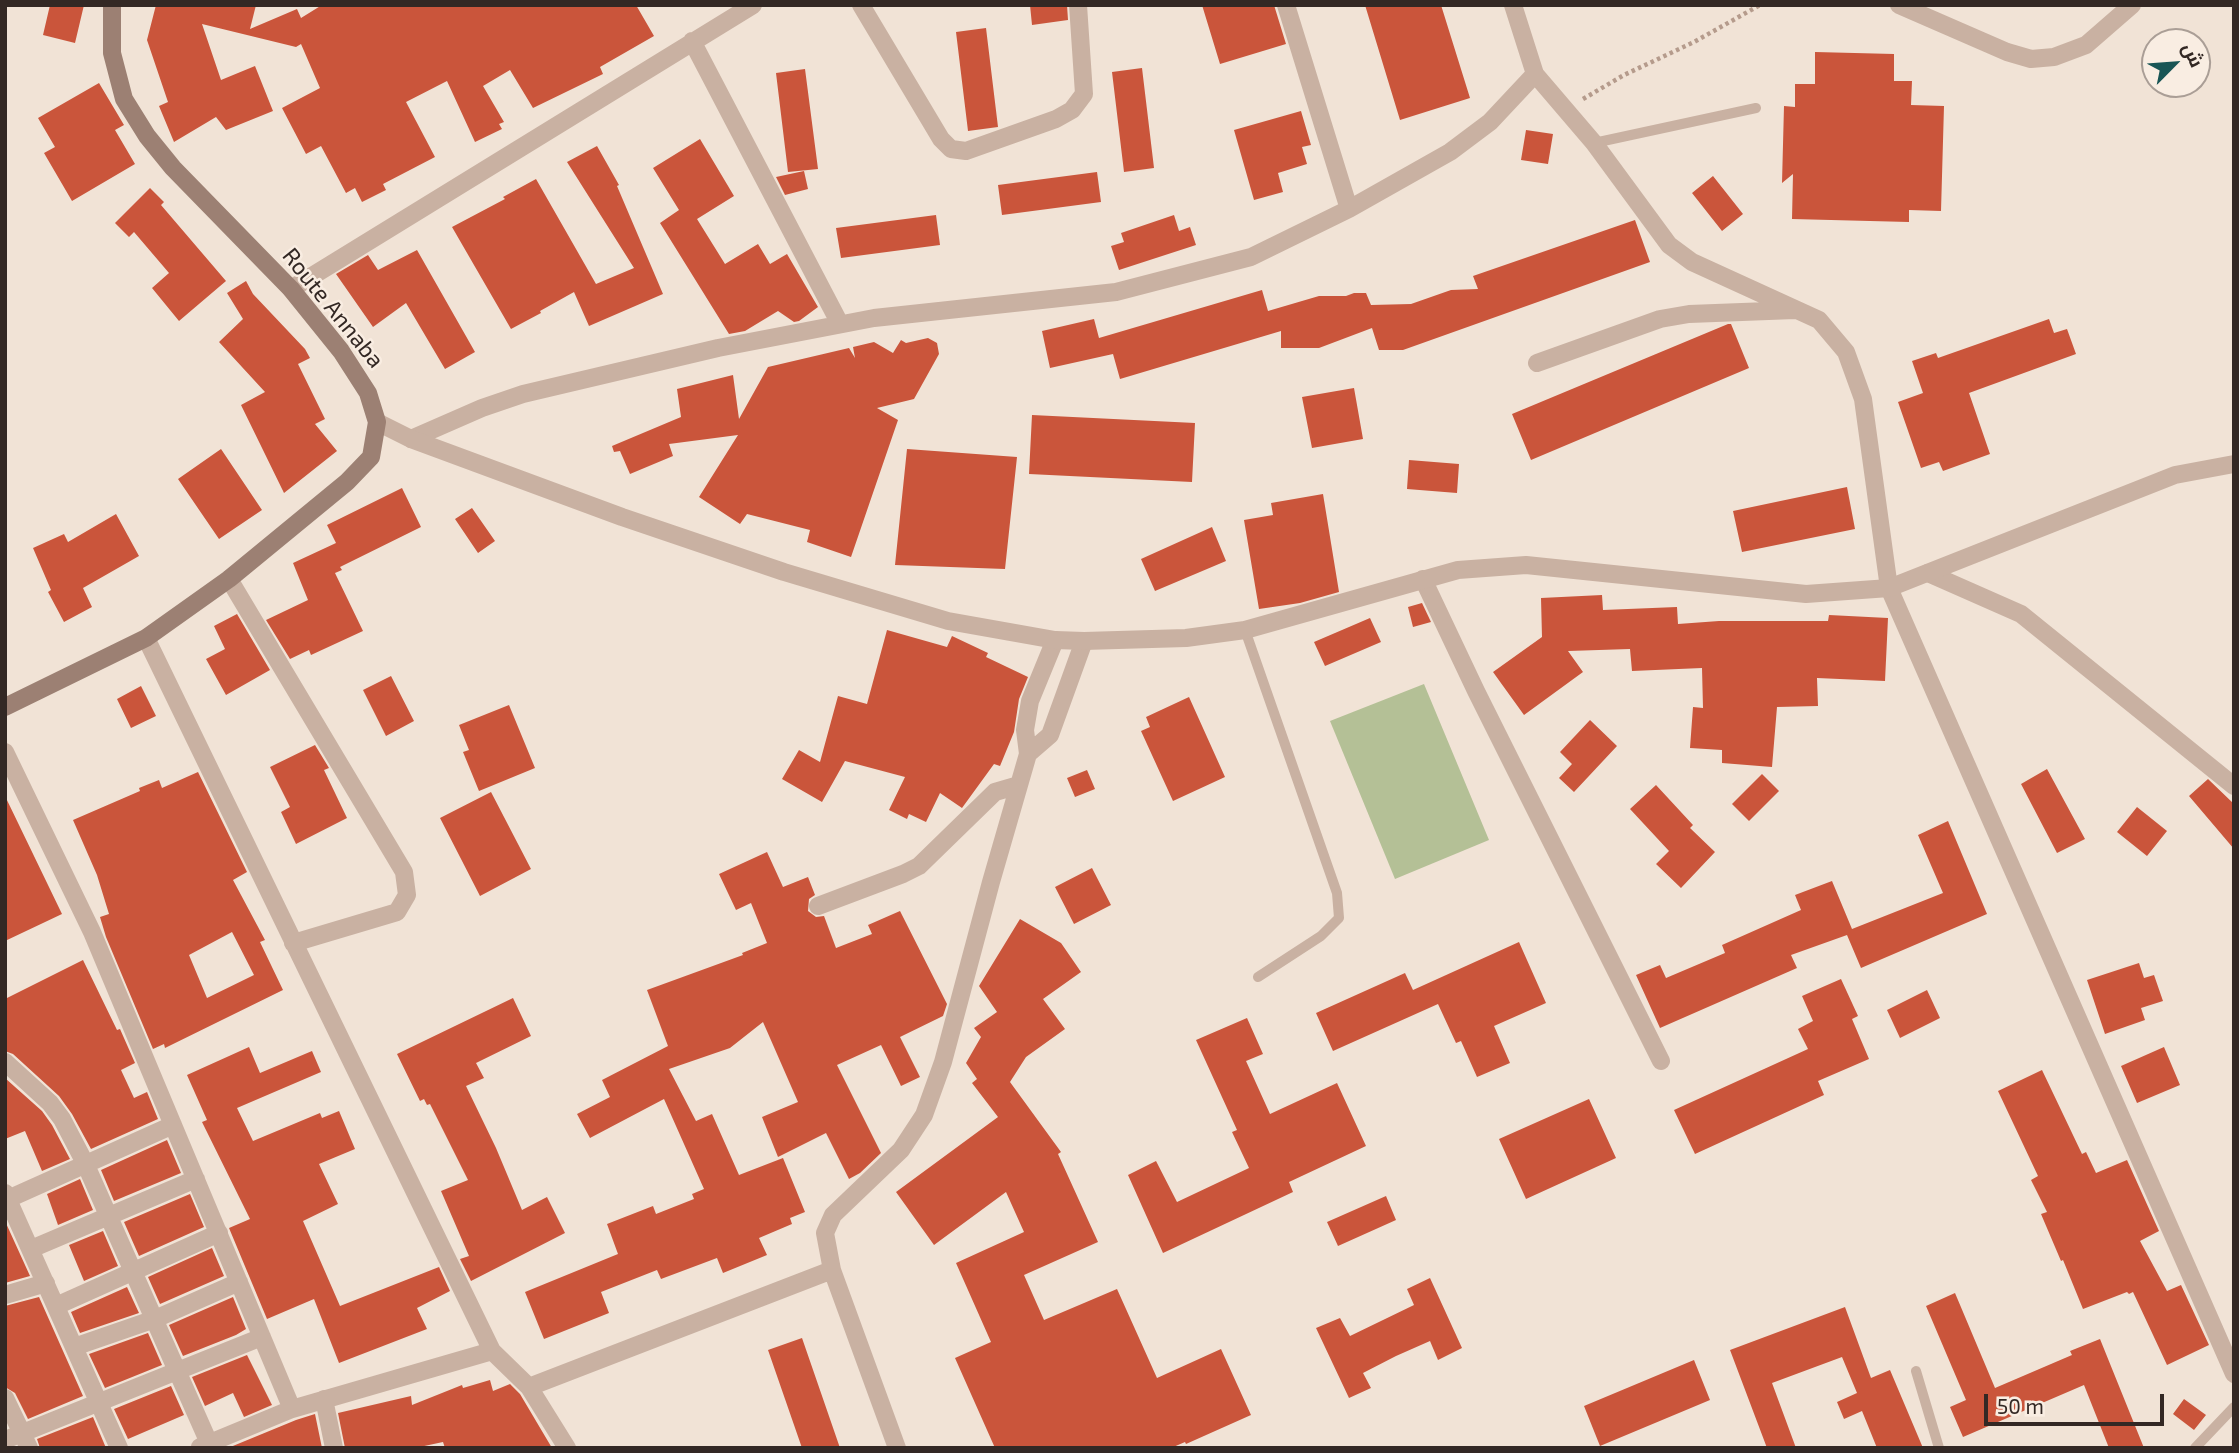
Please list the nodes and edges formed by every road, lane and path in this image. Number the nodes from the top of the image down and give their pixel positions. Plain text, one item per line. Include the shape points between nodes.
1 (112, 5) edge
2 (752, 5) edge
3 (861, 5) edge
4 (1078, 5) edge
5 (1286, 5) edge
6 (1513, 5) edge
7 (1759, 5) edge
8 (1899, 5) edge
9 (2132, 5) edge
10 (692, 41) junction
11 (1535, 74) junction
12 (1755, 108) dead end
13 (1564, 111) junction
14 (1594, 143) junction
15 (1349, 209) junction
16 (291, 289) junction
17 (1799, 310) junction
18 (841, 324) junction
19 (1537, 363) dead end
20 (377, 422) junction
21 (411, 439) junction
22 (2234, 464) edge
23 (1928, 573) junction
24 (229, 579) junction
25 (1423, 579) junction
26 (1889, 588) junction
27 (1245, 630) junction
28 (146, 638) junction
29 (1055, 640) junction
30 (1084, 641) junction
31 (5, 707) edge
32 (5, 752) edge
33 (1028, 754) junction
34 (1019, 785) junction
35 (2234, 786) edge
36 (818, 906) dead end
37 (293, 943) junction
38 (1258, 977) dead end
39 (1661, 1061) dead end
40 (5, 1062) edge
41 (173, 1125) junction
42 (85, 1163) junction
43 (195, 1179) junction
44 (7, 1196) edge
45 (108, 1215) junction
46 (219, 1233) junction
47 (31, 1249) junction
48 (832, 1270) junction
49 (134, 1273) junction
50 (239, 1282) junction
51 (46, 1283) junction
52 (5, 1295) edge
53 (56, 1306) junction
54 (155, 1319) junction
55 (262, 1337) junction
56 (75, 1347) junction
57 (492, 1351) junction
58 (1916, 1371) dead end
59 (178, 1372) junction
60 (2234, 1374) edge
61 (529, 1387) junction
62 (5, 1398) edge
63 (324, 1399) junction
64 (98, 1401) junction
65 (2234, 1407) edge
66 (292, 1409) junction
67 (19, 1440) edge
68 (204, 1446) edge
69 (1938, 1447) edge
70 (119, 1448) edge
71 (334, 1448) edge
72 (567, 1448) edge
73 (897, 1448) edge
74 (2195, 1448) edge

1 - 16 main road, Route Annaba via 113,53 124,99 147,136
2 - 10 street
3 - 4 street via 942,139 951,149 966,152 1072,110 1084,94
5 - 15 street
6 - 11 street
7 - 13 path
8 - 9 street via 2031,59 2054,57 2086,45
10 - 16 street
10 - 18 street
11 - 13 street
11 - 15 street via 1490,122 1450,152
12 - 14 lane
13 - 14 street
14 - 17 street via 1669,245 1692,262
15 - 18 street via 1251,257 1116,292
16 - 20 main road, Route Annaba via 341,351 368,393
17 - 19 street via 1660,319
17 - 26 street via 1819,320 1846,352 1863,399
18 - 21 street via 523,394
20 - 21 street
20 - 24 main road, Route Annaba via 371,457
21 - 29 street via 784,572 948,621
22 - 23 street via 2175,475
23 - 26 street
23 - 35 street via 2021,614
24 - 28 main road, Route Annaba
24 - 37 street via 404,872 407,895 397,912
25 - 26 street via 1458,570 1526,565 1806,594
25 - 27 street
25 - 39 street
26 - 60 street
27 - 30 street via 1186,638
27 - 38 lane via 1336,893 1339,918 1321,936
28 - 31 main road, Route Annaba
28 - 37 street
29 - 30 street
29 - 33 street via 1030,701 1025,730
30 - 33 street via 1050,735
32 - 41 street via 92,932
33 - 34 street
34 - 36 street via 995,792 919,866
34 - 48 street via 925,1115 901,1150 833,1215 825,1233
37 - 57 street
40 - 42 street via 50,1103
41 - 42 street
41 - 43 street
42 - 44 street
42 - 45 street
43 - 45 street
43 - 46 street
44 - 47 street
45 - 47 street
45 - 49 street
46 - 49 street
46 - 50 street
47 - 51 street
48 - 61 street
48 - 73 street
49 - 53 street
49 - 54 street
50 - 54 street
50 - 55 street
51 - 52 street
51 - 53 street
53 - 56 street
54 - 56 street
54 - 59 street
55 - 59 street
55 - 66 street
56 - 64 street
57 - 61 street
57 - 63 street
58 - 69 lane
59 - 64 street
59 - 68 street
61 - 72 street
62 - 67 street
63 - 66 street
63 - 71 street
64 - 67 street
64 - 70 street
65 - 74 lane
66 - 68 street

